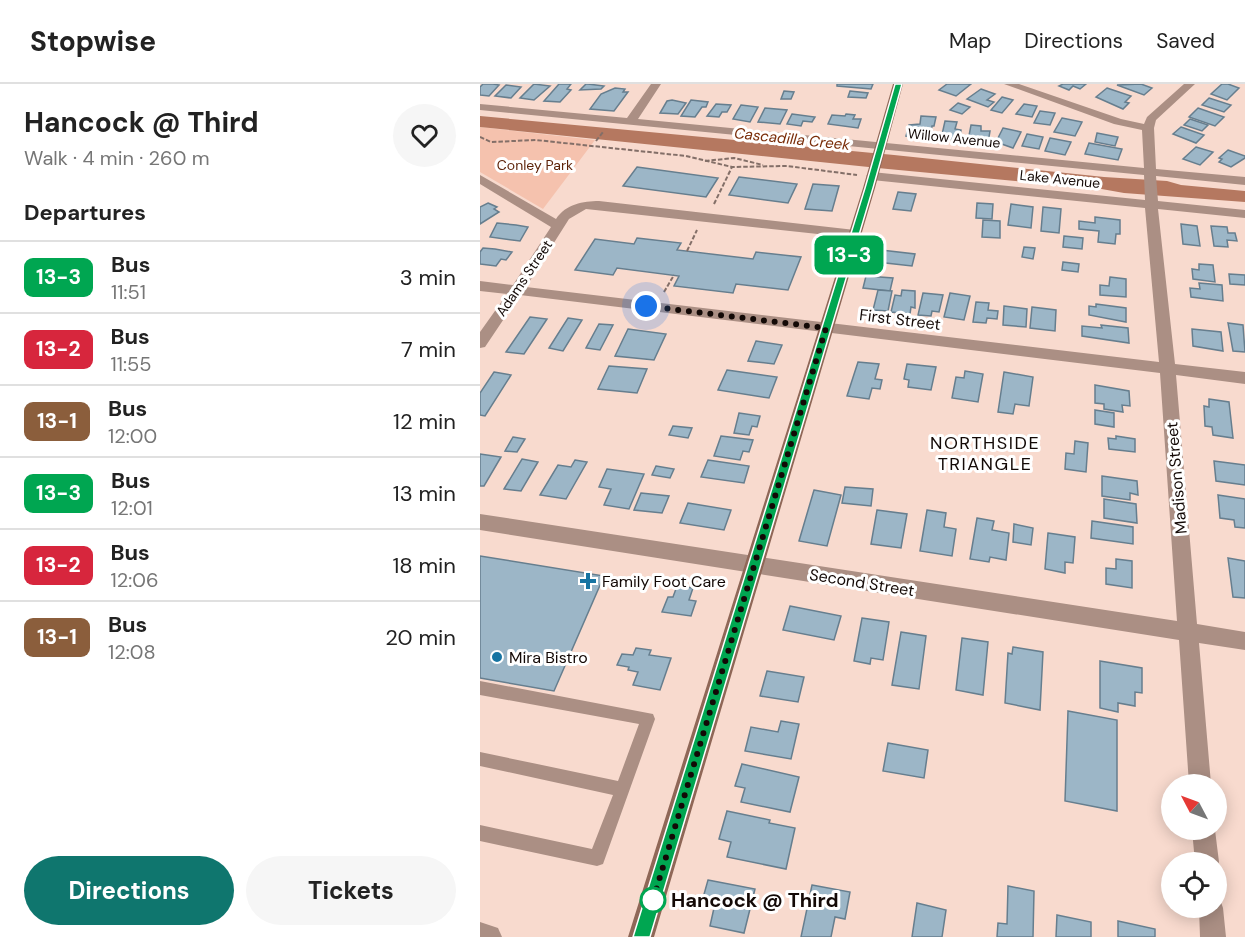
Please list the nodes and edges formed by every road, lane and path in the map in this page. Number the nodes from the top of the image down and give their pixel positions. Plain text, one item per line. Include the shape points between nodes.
1 (656, 84) edge
2 (898, 84) edge
3 (1009, 84) edge
4 (1190, 84) edge
5 (480, 107) edge
6 (631, 122) junction
7 (1148, 128) junction
8 (480, 137) edge
9 (880, 149) junction
10 (705, 161) junction
11 (763, 166) junction
12 (732, 167) junction
13 (864, 174) junction
14 (1150, 175) junction
15 (480, 179) edge
16 (1245, 181) edge
17 (1152, 201) junction
18 (714, 204) dead end
19 (1245, 214) edge
20 (699, 224) dead end
21 (557, 225) junction
22 (855, 234) junction
23 (687, 251) dead end
24 (674, 275) dead end
25 (480, 286) edge
26 (516, 291) junction
27 (664, 292) dead end
28 (826, 328) junction
29 (480, 344) edge
30 (1167, 369) junction
31 (1245, 378) edge
32 (480, 522) edge
33 (755, 565) junction
34 (1188, 632) junction
35 (1245, 641) edge
36 (480, 688) edge
37 (480, 759) edge
38 (1199, 774) edge
39 (622, 789) junction
40 (480, 833) edge
41 (1212, 918) edge
42 (480, 935) edge
43 (489, 937) edge
44 (641, 937) edge
45 (1213, 937) edge

1 - 6 street
2 - 9 street
3 - 7 street via 1118,122
4 - 7 street via 1150,119
5 - 6 street, Willow Avenue
6 - 9 street, Willow Avenue
7 - 14 street, Madison Street
8 - 10 path via 491,142 536,140
9 - 13 street
9 - 14 street, Willow Avenue
10 - 11 path via 722,158
10 - 12 path
11 - 12 path
11 - 13 path
12 - 18 path
13 - 17 street, Lake Avenue
13 - 22 street
14 - 16 street, Willow Avenue
14 - 17 street, Madison Street
15 - 21 street
17 - 19 street, Lake Avenue
17 - 30 street, Madison Street
20 - 23 path
21 - 22 street, Adams Street via 568,213 584,205 599,205
21 - 26 street, Adams Street
22 - 28 street
24 - 27 path
25 - 26 street, First Street
26 - 28 street, First Street
26 - 29 street, Adams Street
28 - 30 street, First Street
28 - 33 street
30 - 31 street, First Street
30 - 34 street, Madison Street
32 - 33 street, Second Street
33 - 34 street, Second Street
33 - 44 street
34 - 35 street, Second Street
34 - 38 street, Madison Street
36 - 39 lane via 648,719
37 - 39 lane
39 - 40 lane via 597,858
41 - 45 street
42 - 43 street

